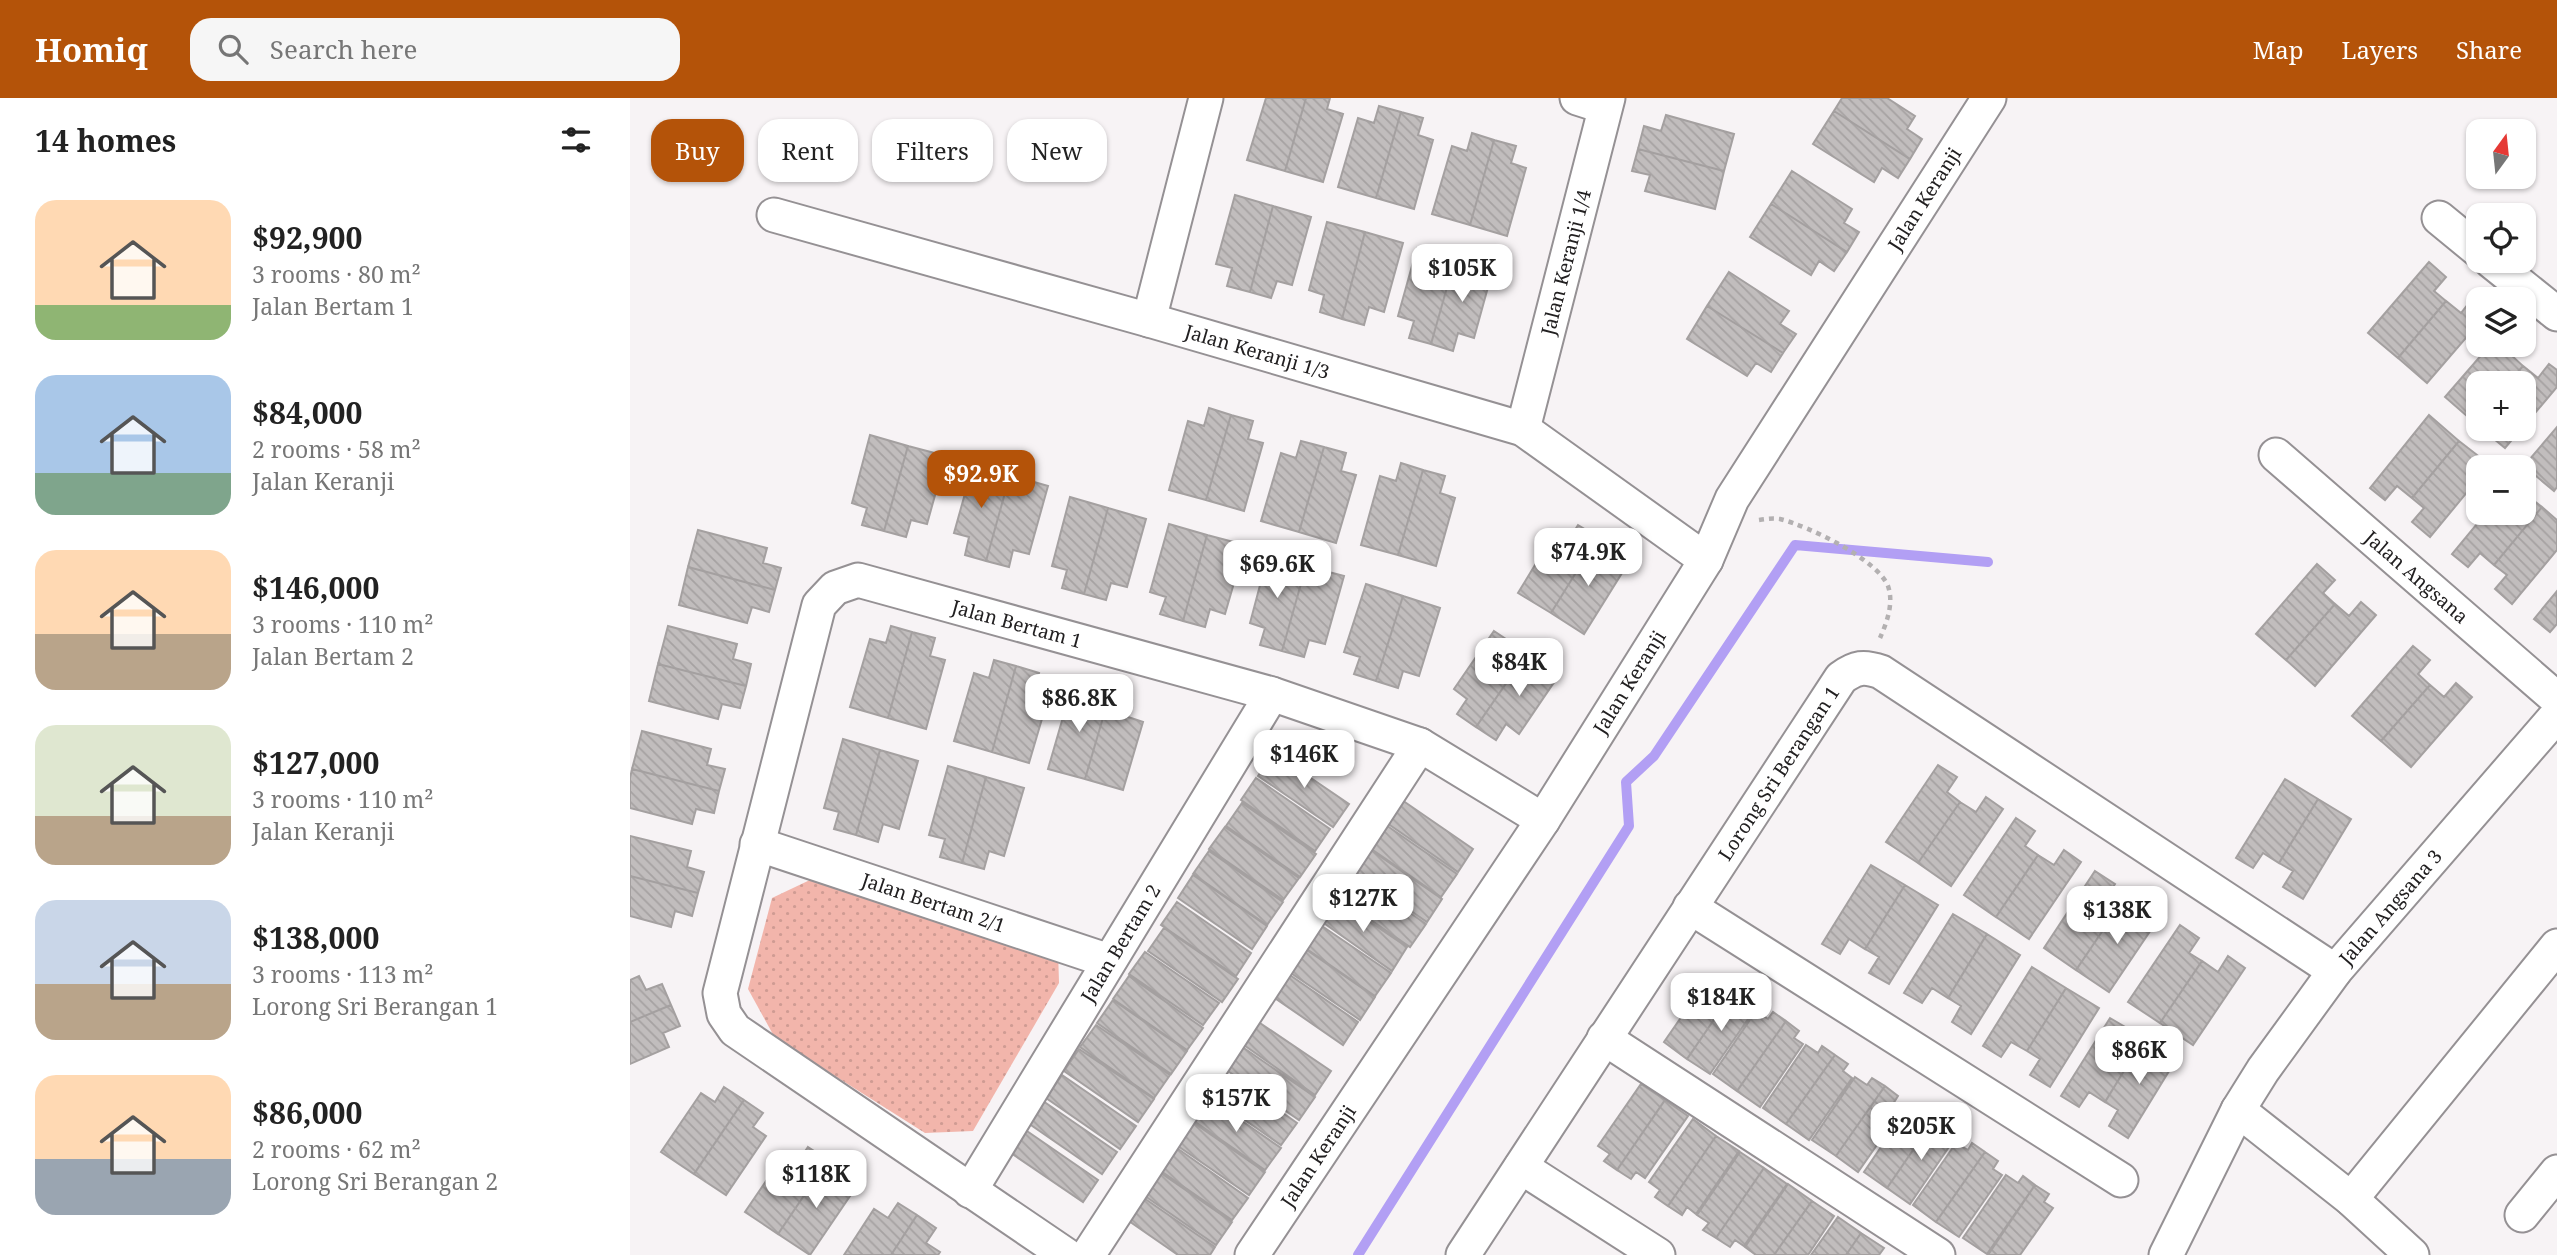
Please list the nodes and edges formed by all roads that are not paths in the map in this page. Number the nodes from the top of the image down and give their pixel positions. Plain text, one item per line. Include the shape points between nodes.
1 (1206, 98) edge
2 (1989, 98) edge
3 (1597, 101) edge
4 (774, 215) dead end
5 (2439, 218) dead end
6 (2466, 240) edge
7 (2506, 273) edge
8 (2557, 314) edge
9 (1149, 320) junction
10 (1523, 429) junction
11 (2276, 455) dead end
12 (1712, 549) junction
13 (1272, 694) junction
14 (2557, 699) edge
15 (2557, 715) edge
16 (1420, 746) junction
17 (1543, 820) junction
18 (757, 844) junction
19 (1690, 907) junction
20 (2557, 946) edge
21 (1109, 961) junction
22 (2335, 971) junction
23 (1604, 1038) junction
24 (2238, 1110) junction
25 (1521, 1167) junction
26 (2557, 1172) edge
27 (2121, 1180) dead end
28 (970, 1191) junction
29 (2351, 1199) junction
30 (2522, 1215) dead end
31 (1066, 1255) edge
32 (1088, 1255) edge
33 (1252, 1255) edge
34 (1463, 1255) edge
35 (1658, 1255) edge
36 (1938, 1255) edge
37 (2166, 1255) edge
38 (2412, 1255) edge

1 - 9 street
2 - 12 street, Jalan Keranji via 1732,499
3 - 10 street, Jalan Keranji 1/4
4 - 9 street, Jalan Keranji 1/3
5 - 6 street
7 - 8 street
9 - 10 street, Jalan Keranji 1/3
10 - 12 street, Jalan Keranji 1/3
11 - 14 street, Jalan Angsana
12 - 17 street, Jalan Keranji
13 - 16 street, Jalan Bertam 1
13 - 18 street, Jalan Bertam 1 via 858,580 835,588 819,605
13 - 21 street, Jalan Bertam 2
15 - 22 street, Jalan Angsana 3
16 - 17 street, Jalan Bertam 1
16 - 32 street
17 - 33 street, Jalan Keranji
18 - 21 street, Jalan Bertam 2/1
18 - 28 street via 720,993 724,1013 735,1030
19 - 22 street, Lorong Sri Berangan 1 via 1841,678 1854,668 1867,667 1893,679
19 - 23 street, Lorong Sri Berangan 1
19 - 27 street
20 - 29 street
21 - 28 street, Jalan Bertam 2
22 - 24 street, Jalan Angsana 3
23 - 25 street, Lorong Sri Berangan 1
23 - 36 street
24 - 29 street
24 - 37 street, Jalan Angsana 3
25 - 34 street, Lorong Sri Berangan 1
25 - 35 street
26 - 30 street
28 - 31 street
29 - 38 street

